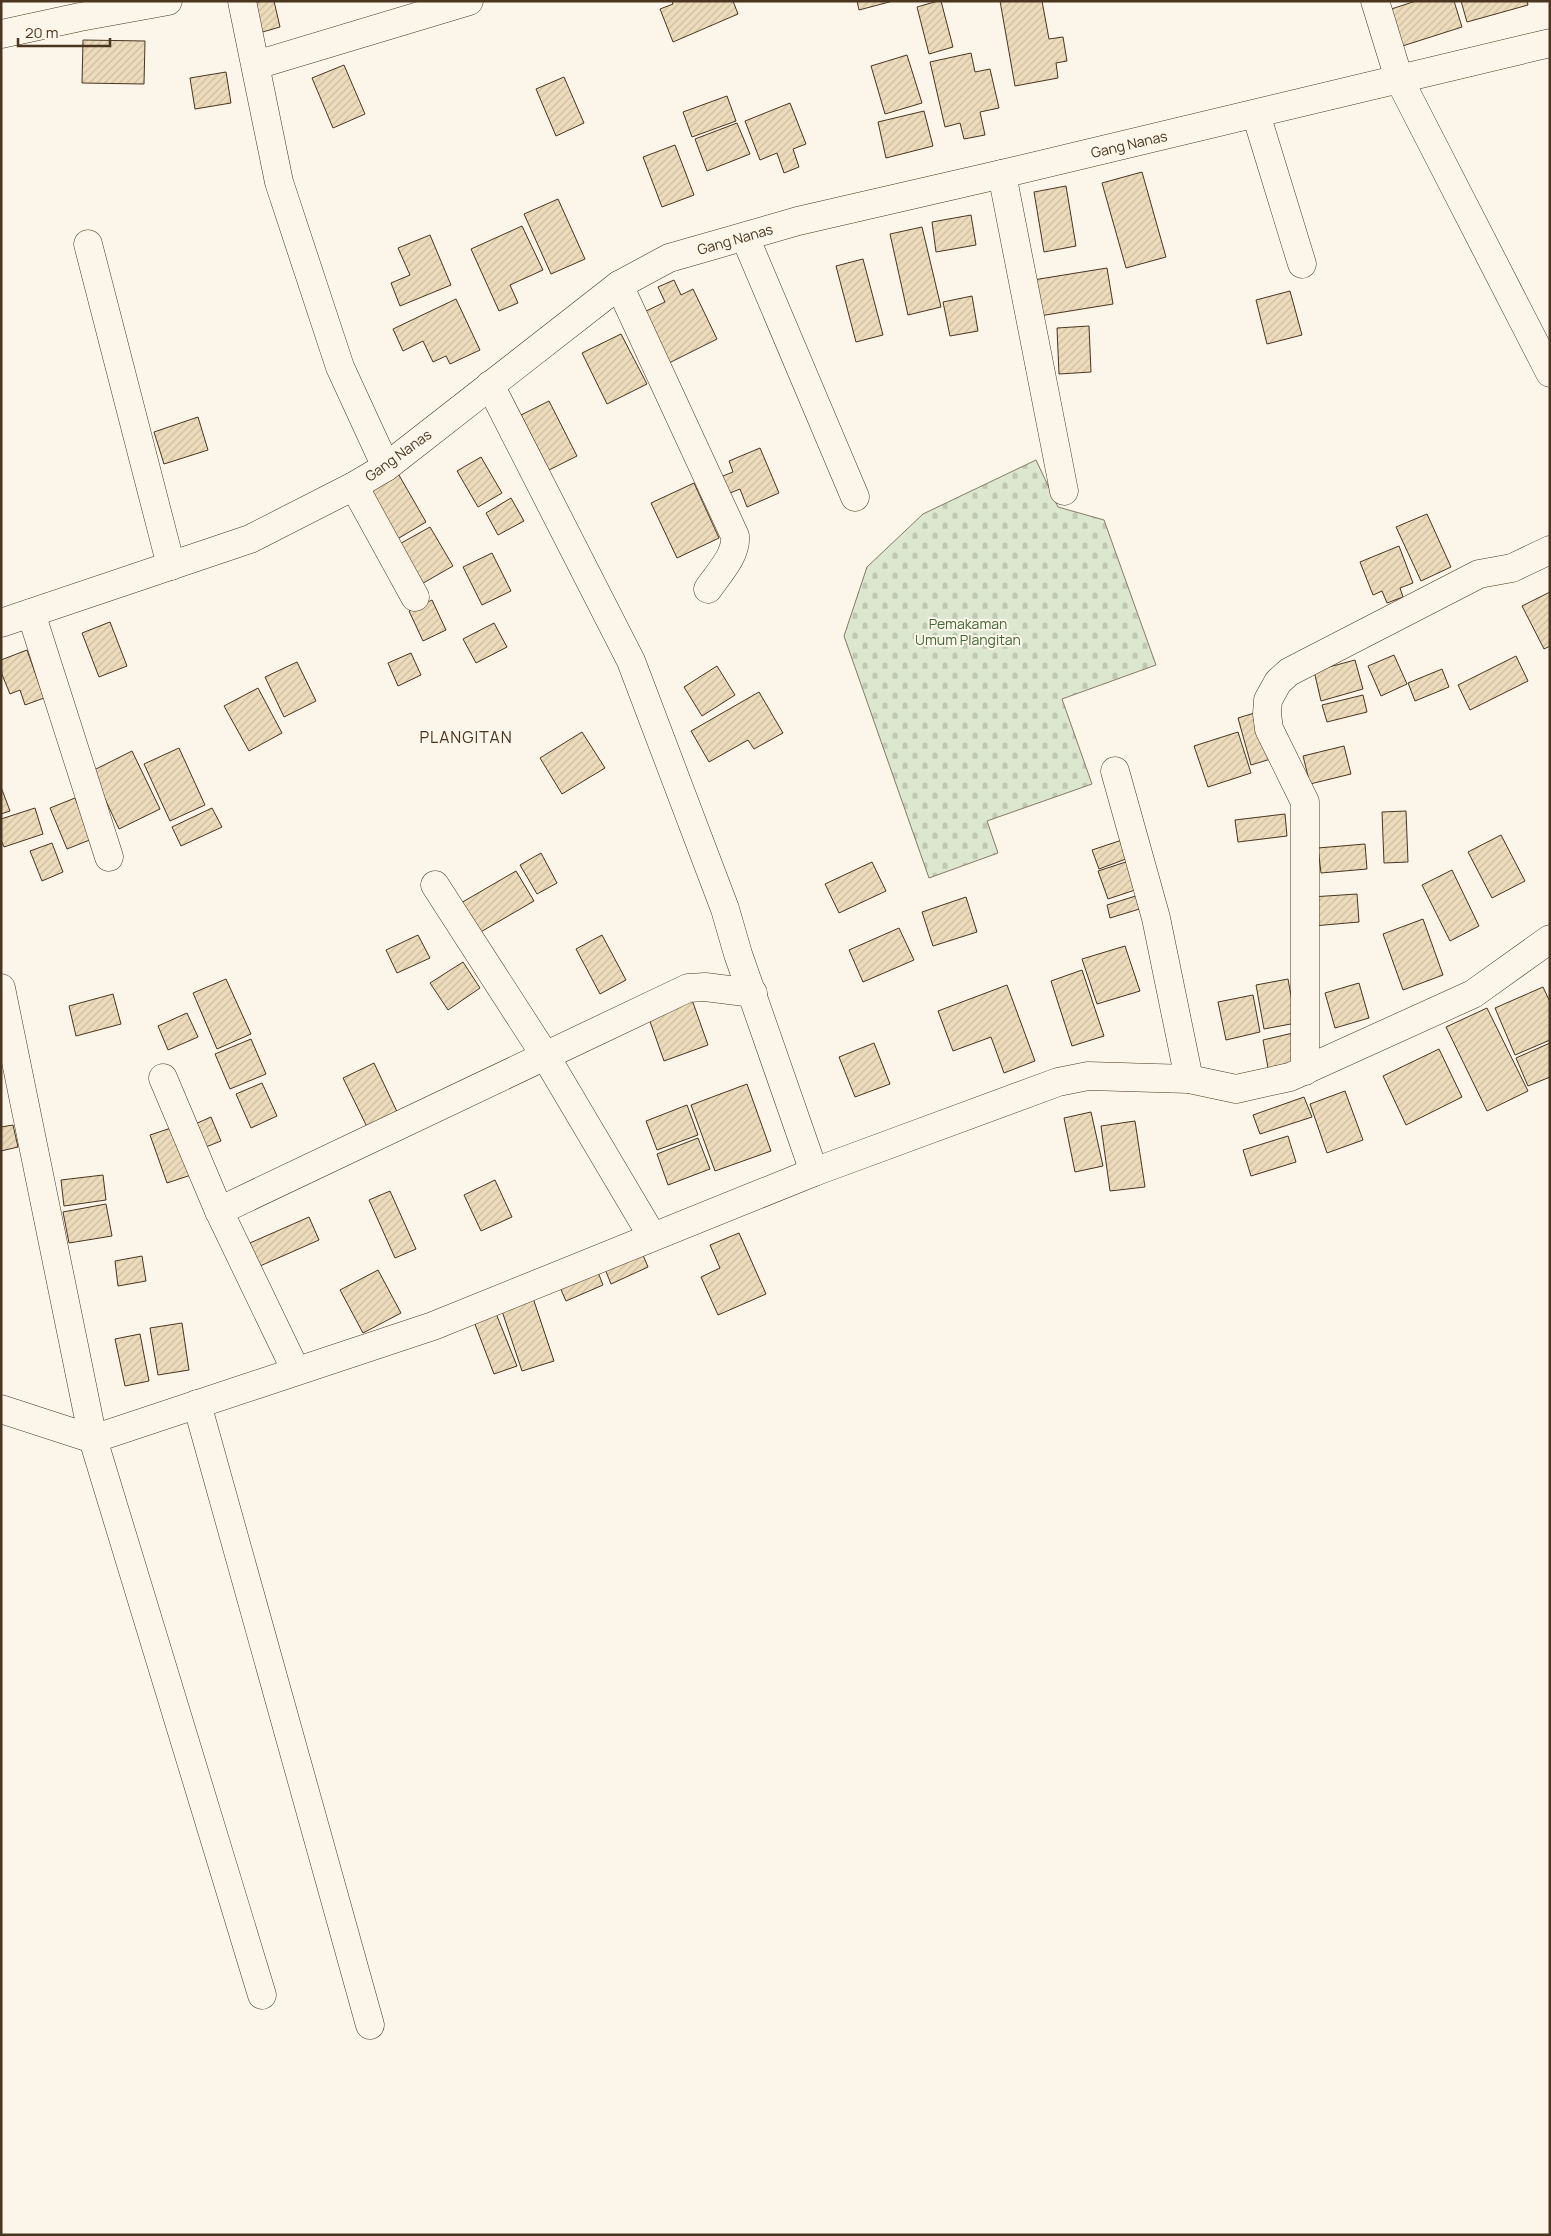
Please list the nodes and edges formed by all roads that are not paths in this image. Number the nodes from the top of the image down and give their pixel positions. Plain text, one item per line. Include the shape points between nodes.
1 (168, 1) edge
2 (242, 1) edge
3 (469, 1) edge
4 (1375, 1) edge
5 (81, 9) edge
6 (1, 34) edge
7 (1550, 43) edge
8 (256, 65) junction
9 (1399, 79) junction
10 (1256, 114) junction
11 (1002, 174) junction
12 (745, 237) junction
13 (88, 244) dead end
14 (1302, 264) dead end
15 (620, 285) junction
16 (1550, 373) edge
17 (490, 385) junction
18 (386, 467) junction
19 (354, 486) junction
20 (1064, 491) dead end
21 (855, 497) dead end
22 (1550, 550) edge
23 (171, 566) junction
24 (708, 589) dead end
25 (415, 597) dead end
26 (31, 614) junction
27 (1, 624) edge
28 (1115, 772) dead end
29 (110, 857) dead end
30 (435, 885) dead end
31 (1550, 939) edge
32 (1, 988) edge
33 (753, 993) junction
34 (546, 1057) junction
35 (1305, 1071) junction
36 (164, 1078) dead end
37 (1189, 1079) junction
38 (814, 1172) junction
39 (219, 1211) junction
40 (652, 1236) junction
41 (296, 1372) junction
42 (197, 1404) junction
43 (1, 1409) edge
44 (93, 1439) junction
45 (262, 1995) dead end
46 (370, 2025) dead end

1 - 5 street
2 - 8 street
3 - 8 street
4 - 9 street
5 - 6 street
7 - 9 street, Gang Nanas
8 - 18 street via 279,182 340,367
9 - 10 street, Gang Nanas
9 - 16 street
10 - 11 street, Gang Nanas
10 - 14 street
11 - 12 street, Gang Nanas via 798,221
11 - 20 street
12 - 15 street, Gang Nanas via 669,258
12 - 21 street
13 - 23 street
15 - 17 street, Gang Nanas
15 - 24 street via 735,536 736,545 732,553
17 - 18 street, Gang Nanas
17 - 33 street via 630,661
18 - 19 street, Gang Nanas
19 - 23 street, Gang Nanas via 250,539
19 - 25 street
22 - 35 street via 1512,568 1479,574 1289,672 1278,682 1268,700 1269,729 1305,802
23 - 26 street, Gang Nanas
26 - 27 street, Gang Nanas
26 - 29 street
28 - 37 street via 1156,918
30 - 34 street
31 - 35 street via 1474,994
32 - 44 street
33 - 34 street via 688,988
33 - 38 street
34 - 39 street
34 - 40 street
35 - 37 street via 1236,1089
36 - 39 street
37 - 38 street via 1088,1076 1058,1082
38 - 40 street
39 - 41 street
40 - 41 street via 434,1326
41 - 42 street
42 - 44 street
42 - 46 street
43 - 44 street
44 - 45 street

